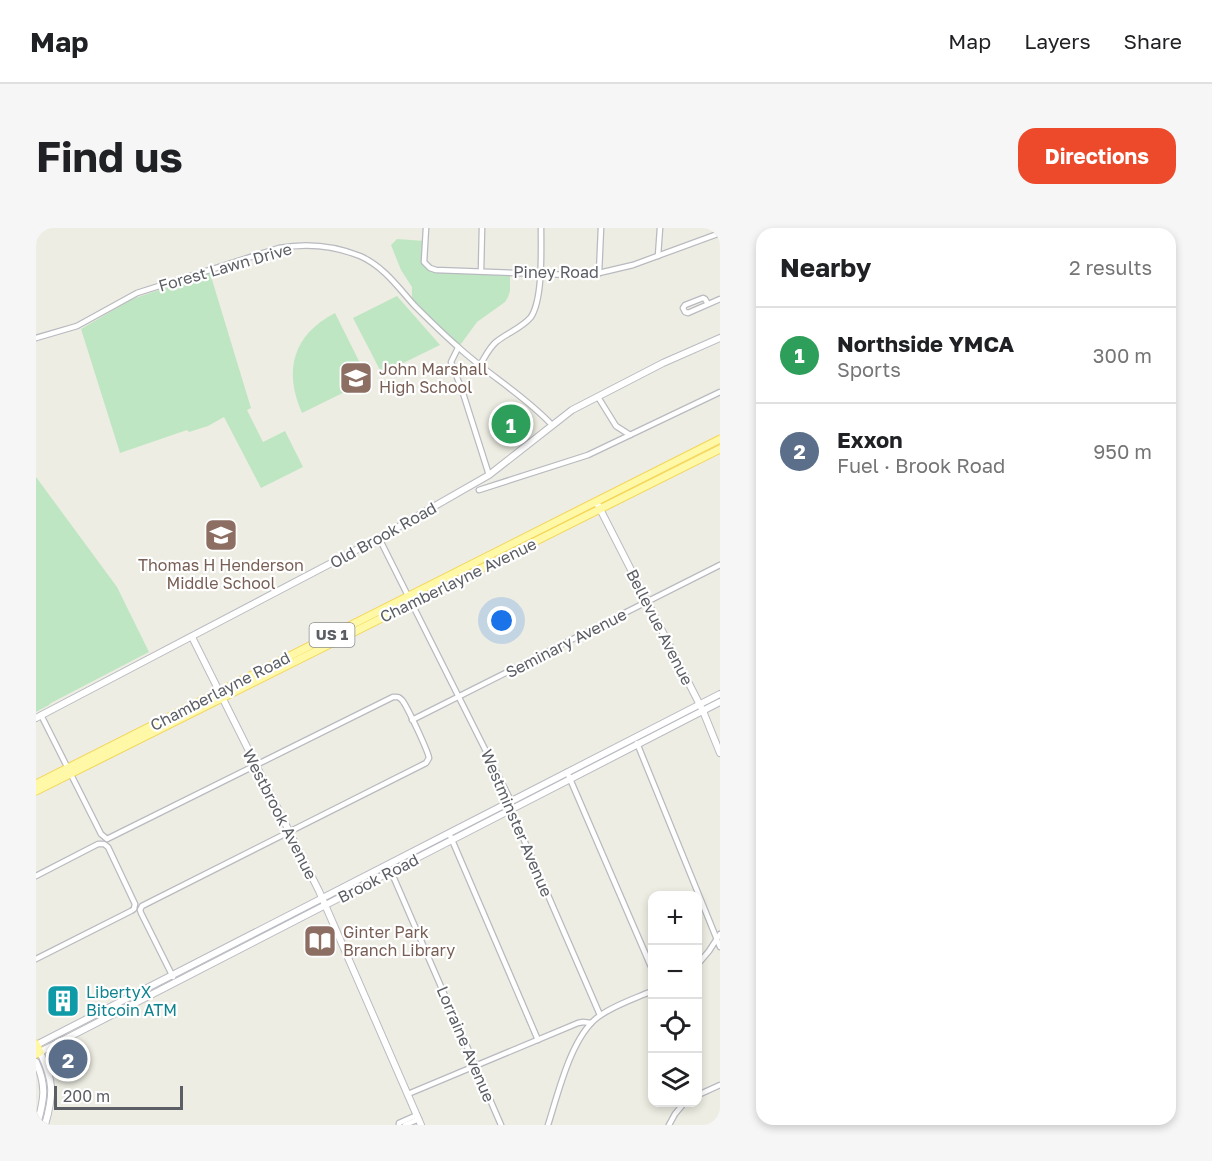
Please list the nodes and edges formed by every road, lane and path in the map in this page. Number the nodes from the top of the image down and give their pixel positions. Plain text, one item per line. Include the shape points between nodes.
1 (426, 228) edge
2 (482, 228) edge
3 (542, 228) edge
4 (601, 228) edge
5 (660, 228) edge
6 (719, 231) edge
7 (658, 256) junction
8 (481, 271) junction
9 (599, 273) junction
10 (540, 274) junction
11 (720, 300) edge
12 (708, 304) junction
13 (36, 338) edge
14 (720, 338) edge
15 (458, 348) junction
16 (480, 365) junction
17 (720, 392) edge
18 (598, 397) junction
19 (552, 425) junction
20 (630, 435) junction
21 (720, 439) edge
22 (720, 449) edge
23 (489, 475) junction
24 (479, 490) dead end
25 (596, 501) junction
26 (600, 509) junction
27 (379, 538) junction
28 (720, 566) edge
29 (410, 600) junction
30 (647, 602) junction
31 (192, 637) junction
32 (720, 694) edge
33 (221, 695) junction
34 (459, 697) junction
35 (720, 702) edge
36 (701, 708) junction
37 (39, 717) edge
38 (412, 720) junction
39 (637, 741) junction
40 (720, 753) edge
41 (256, 765) junction
42 (69, 771) junction
43 (569, 776) junction
44 (36, 784) edge
45 (36, 792) edge
46 (511, 801) junction
47 (511, 810) junction
48 (290, 831) junction
49 (448, 833) junction
50 (452, 840) junction
51 (105, 841) junction
52 (389, 868) junction
53 (36, 876) edge
54 (322, 898) junction
55 (326, 905) junction
56 (137, 908) junction
57 (718, 937) edge
58 (720, 947) edge
59 (36, 959) edge
60 (702, 959) edge
61 (648, 960) edge
62 (172, 975) junction
63 (175, 982) junction
64 (648, 993) edge
65 (600, 1015) junction
66 (591, 1023) junction
67 (538, 1040) junction
68 (37, 1048) edge
69 (36, 1062) edge
70 (476, 1066) junction
71 (720, 1085) edge
72 (702, 1093) edge
73 (408, 1094) junction
74 (681, 1107) edge
75 (419, 1120) edge
76 (37, 1125) edge
77 (45, 1125) edge
78 (399, 1125) edge
79 (405, 1125) edge
80 (501, 1125) edge
81 (548, 1125) edge
82 (669, 1125) edge

1 - 8 street, Piney Road via 424,262 430,268
2 - 8 street
3 - 10 street
4 - 9 street
5 - 7 street
6 - 7 street, Piney Road
7 - 9 street, Piney Road
8 - 10 street, Piney Road
9 - 10 street, Piney Road
10 - 16 street via 536,306 530,318 497,341
11 - 12 street
12 - 12 street via 703,298 683,308 688,313
13 - 15 street, Forest Lawn Drive via 77,326 137,293 296,245 339,249 372,262
14 - 18 street, Old Brook Road
15 - 16 street, Forest Lawn Drive
15 - 23 street via 451,362
16 - 19 street, Forest Lawn Drive
17 - 20 street
18 - 19 street, Old Brook Road
18 - 20 street via 615,426
19 - 23 street, Old Brook Road
20 - 24 street via 588,455
21 - 25 main road, US 1
22 - 26 main road, Chamberlayne Avenue / US 1
23 - 27 street, Old Brook Road
25 - 26 street, Bellevue Avenue
25 - 29 main road, Chamberlayne Road / US 1
26 - 29 main road, Chamberlayne Avenue / US 1
26 - 30 street, Bellevue Avenue
27 - 29 street, Westminster Avenue
27 - 31 street, Old Brook Road
28 - 30 street, Seminary Avenue
29 - 33 main road, Chamberlayne Road / US 1
29 - 34 street, Westminster Avenue
30 - 34 street, Seminary Avenue
30 - 36 street, Bellevue Avenue
31 - 33 street, Westbrook Avenue
31 - 37 street, Old Brook Road
32 - 36 street, Brook Road
33 - 41 street, Westbrook Avenue
33 - 42 main road, Chamberlayne Road / US 1
34 - 38 street, Seminary Avenue
34 - 46 street, Westminster Avenue
35 - 36 street, Brook Road
36 - 39 street, Brook Road
36 - 40 street, Bellevue Avenue
37 - 42 street
38 - 41 street via 402,700 393,697
38 - 48 street via 428,752 427,761
39 - 43 street, Brook Road
39 - 57 street
41 - 48 street, Westbrook Avenue
41 - 51 street
42 - 44 main road, Chamberlayne Road / US 1
42 - 45 main road, US 1
42 - 51 street
43 - 46 street, Brook Road
43 - 47 street, Brook Road
43 - 61 street
46 - 47 street, Westminster Avenue
46 - 49 street, Brook Road
47 - 50 street, Brook Road
47 - 65 street, Westminster Avenue
48 - 54 street, Westbrook Avenue
48 - 56 street
49 - 50 street
49 - 52 street, Brook Road
50 - 52 street, Brook Road
50 - 67 street
51 - 53 street
51 - 56 street
52 - 54 street, Brook Road
52 - 55 street, Brook Road
52 - 70 street, Lorraine Avenue
54 - 55 street, Westbrook Avenue
54 - 62 street, Brook Road
55 - 63 street, Brook Road
55 - 73 street, Westbrook Avenue
56 - 59 street
56 - 62 street
57 - 58 street
57 - 60 street
62 - 63 street
62 - 68 street, Brook Road
63 - 68 street, Brook Road
64 - 65 street
65 - 66 street
66 - 67 street via 580,1022
66 - 81 street via 573,1050
67 - 70 street
68 - 77 street via 49,1072 52,1089
69 - 76 street via 44,1095
70 - 73 street
70 - 80 street, Lorraine Avenue
71 - 72 street
73 - 75 street, Westbrook Avenue
74 - 82 street
75 - 78 street
75 - 79 street

